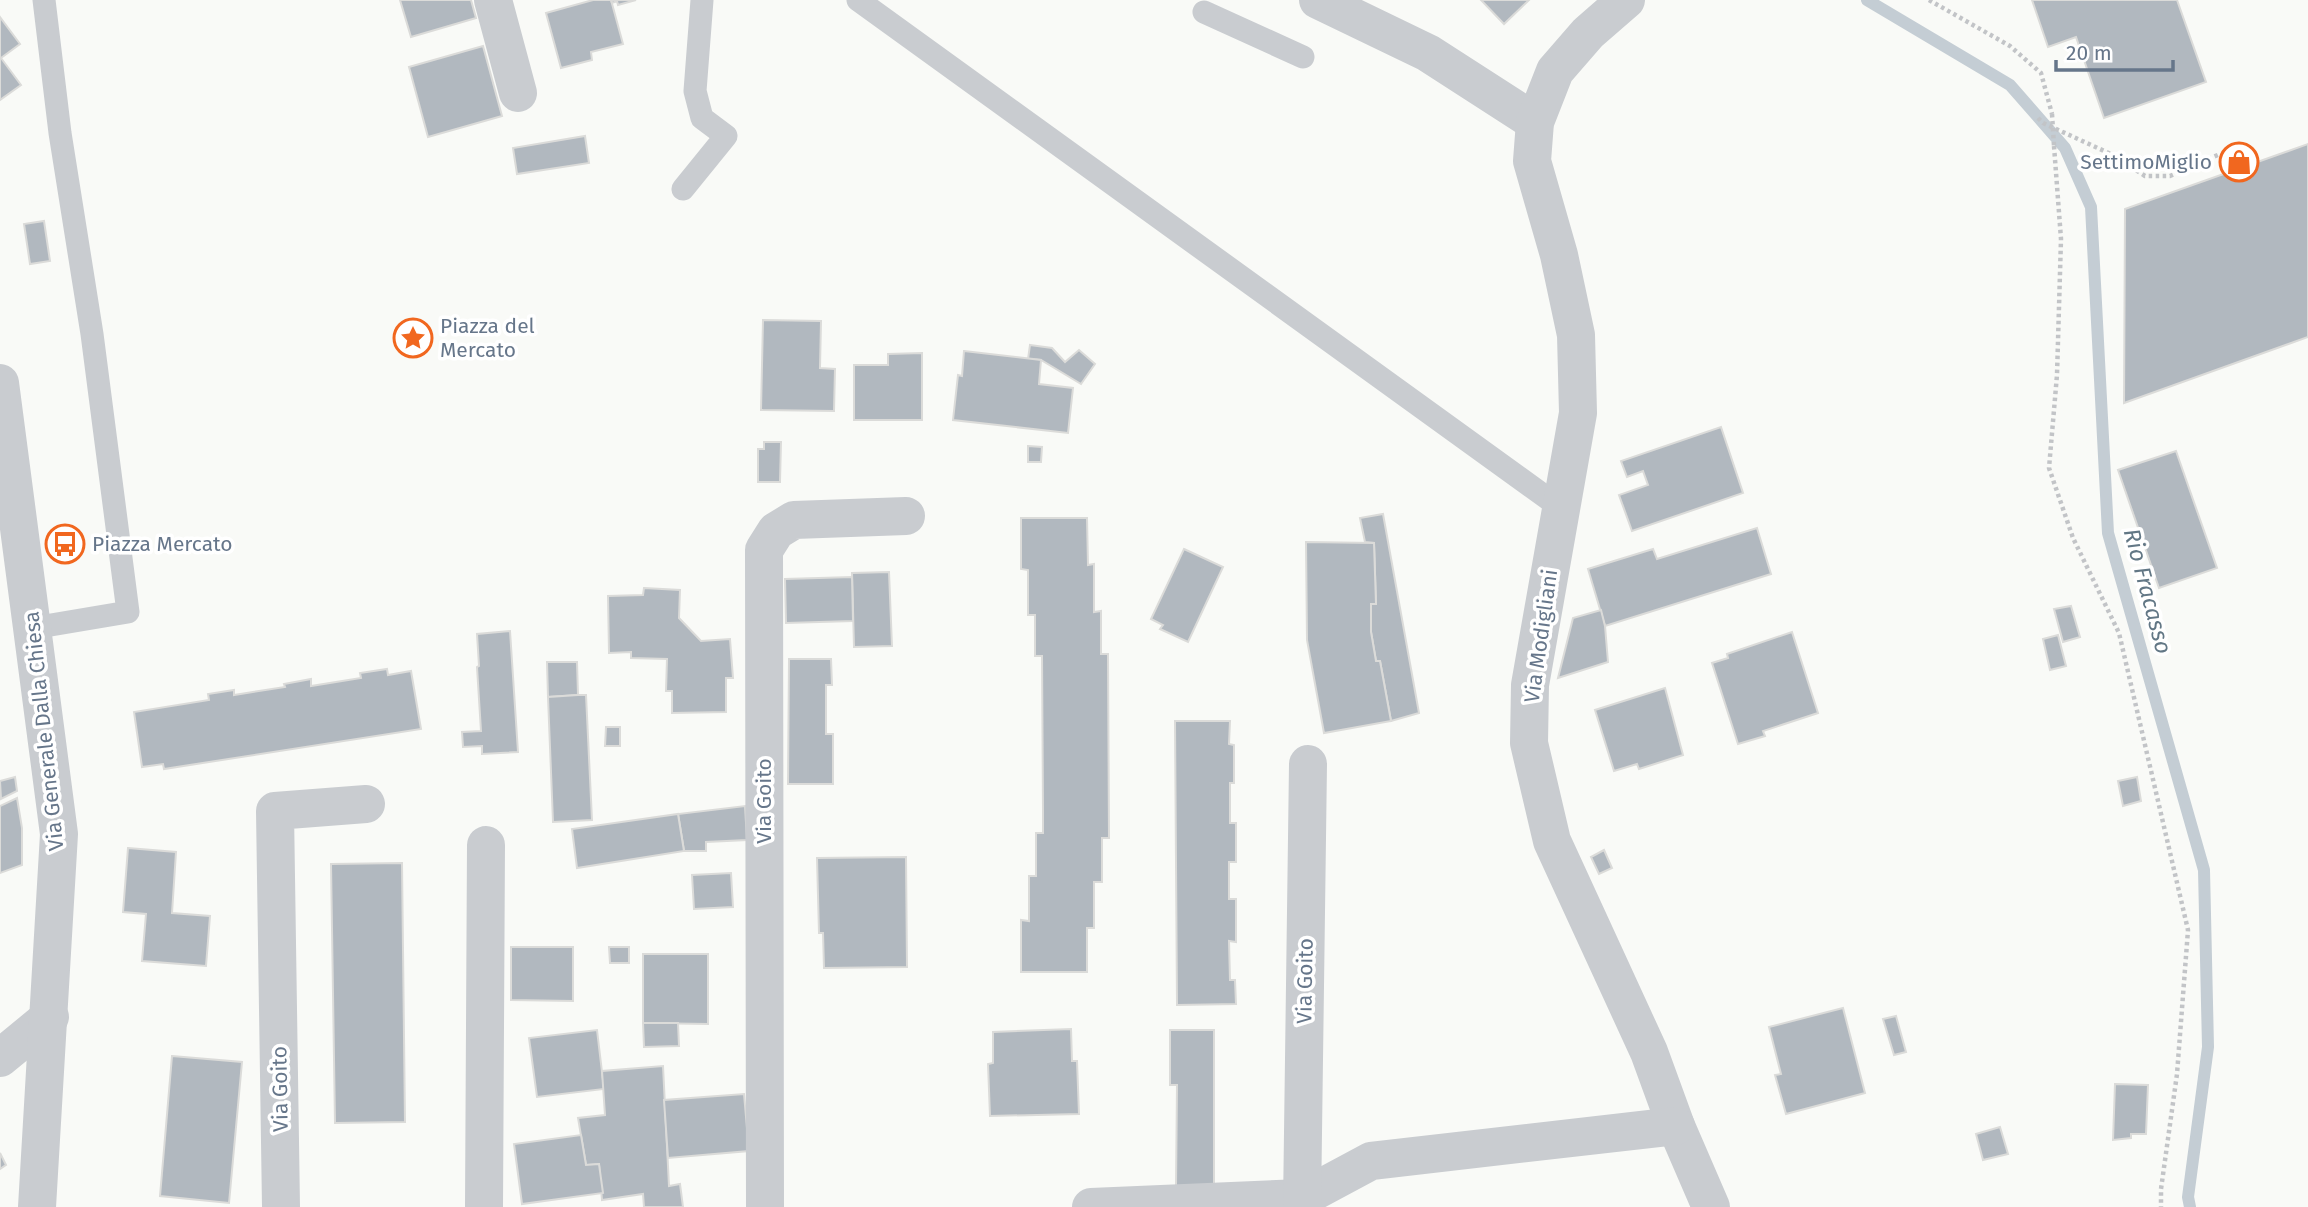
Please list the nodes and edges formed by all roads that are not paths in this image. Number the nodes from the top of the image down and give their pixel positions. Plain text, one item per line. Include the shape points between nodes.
1 (44, 0) edge
2 (493, 0) edge
3 (702, 0) edge
4 (858, 0) edge
5 (1318, 0) edge
6 (1626, 0) edge
7 (1204, 12) dead end
8 (1303, 57) dead end
9 (518, 93) dead end
10 (1535, 122) junction
11 (683, 190) dead end
12 (0, 383) edge
13 (1561, 508) junction
14 (906, 516) dead end
15 (33, 628) junction
16 (1308, 764) dead end
17 (366, 804) dead end
18 (486, 845) dead end
19 (50, 1017) junction
20 (0, 1058) edge
21 (1676, 1126) junction
22 (1302, 1202) edge
23 (37, 1207) edge
24 (281, 1207) edge
25 (484, 1207) edge
26 (765, 1207) edge
27 (1091, 1207) edge
28 (1711, 1207) edge

1 - 15 lane via 128,612
2 - 9 street
3 - 11 lane via 695,91 702,118 726,136
4 - 13 lane
5 - 10 street via 1428,53
6 - 10 street, Via Modigliani via 1588,33 1555,71
7 - 8 lane
10 - 13 street, Via Modigliani via 1532,161 1576,335 1578,413
12 - 15 street, Via Generale Dalla Chiesa
13 - 21 street, Via Modigliani via 1530,685 1529,743 1552,841 1648,1052
14 - 26 street, Via Goito via 794,520 776,531 764,550
15 - 19 street, Via Generale Dalla Chiesa via 59,834
16 - 22 street, Via Goito
17 - 24 street, Via Goito via 275,811
18 - 25 street
19 - 20 street
19 - 23 street, Via Generale Dalla Chiesa
21 - 22 street via 1371,1161
21 - 28 street, Via Modigliani
22 - 27 street

